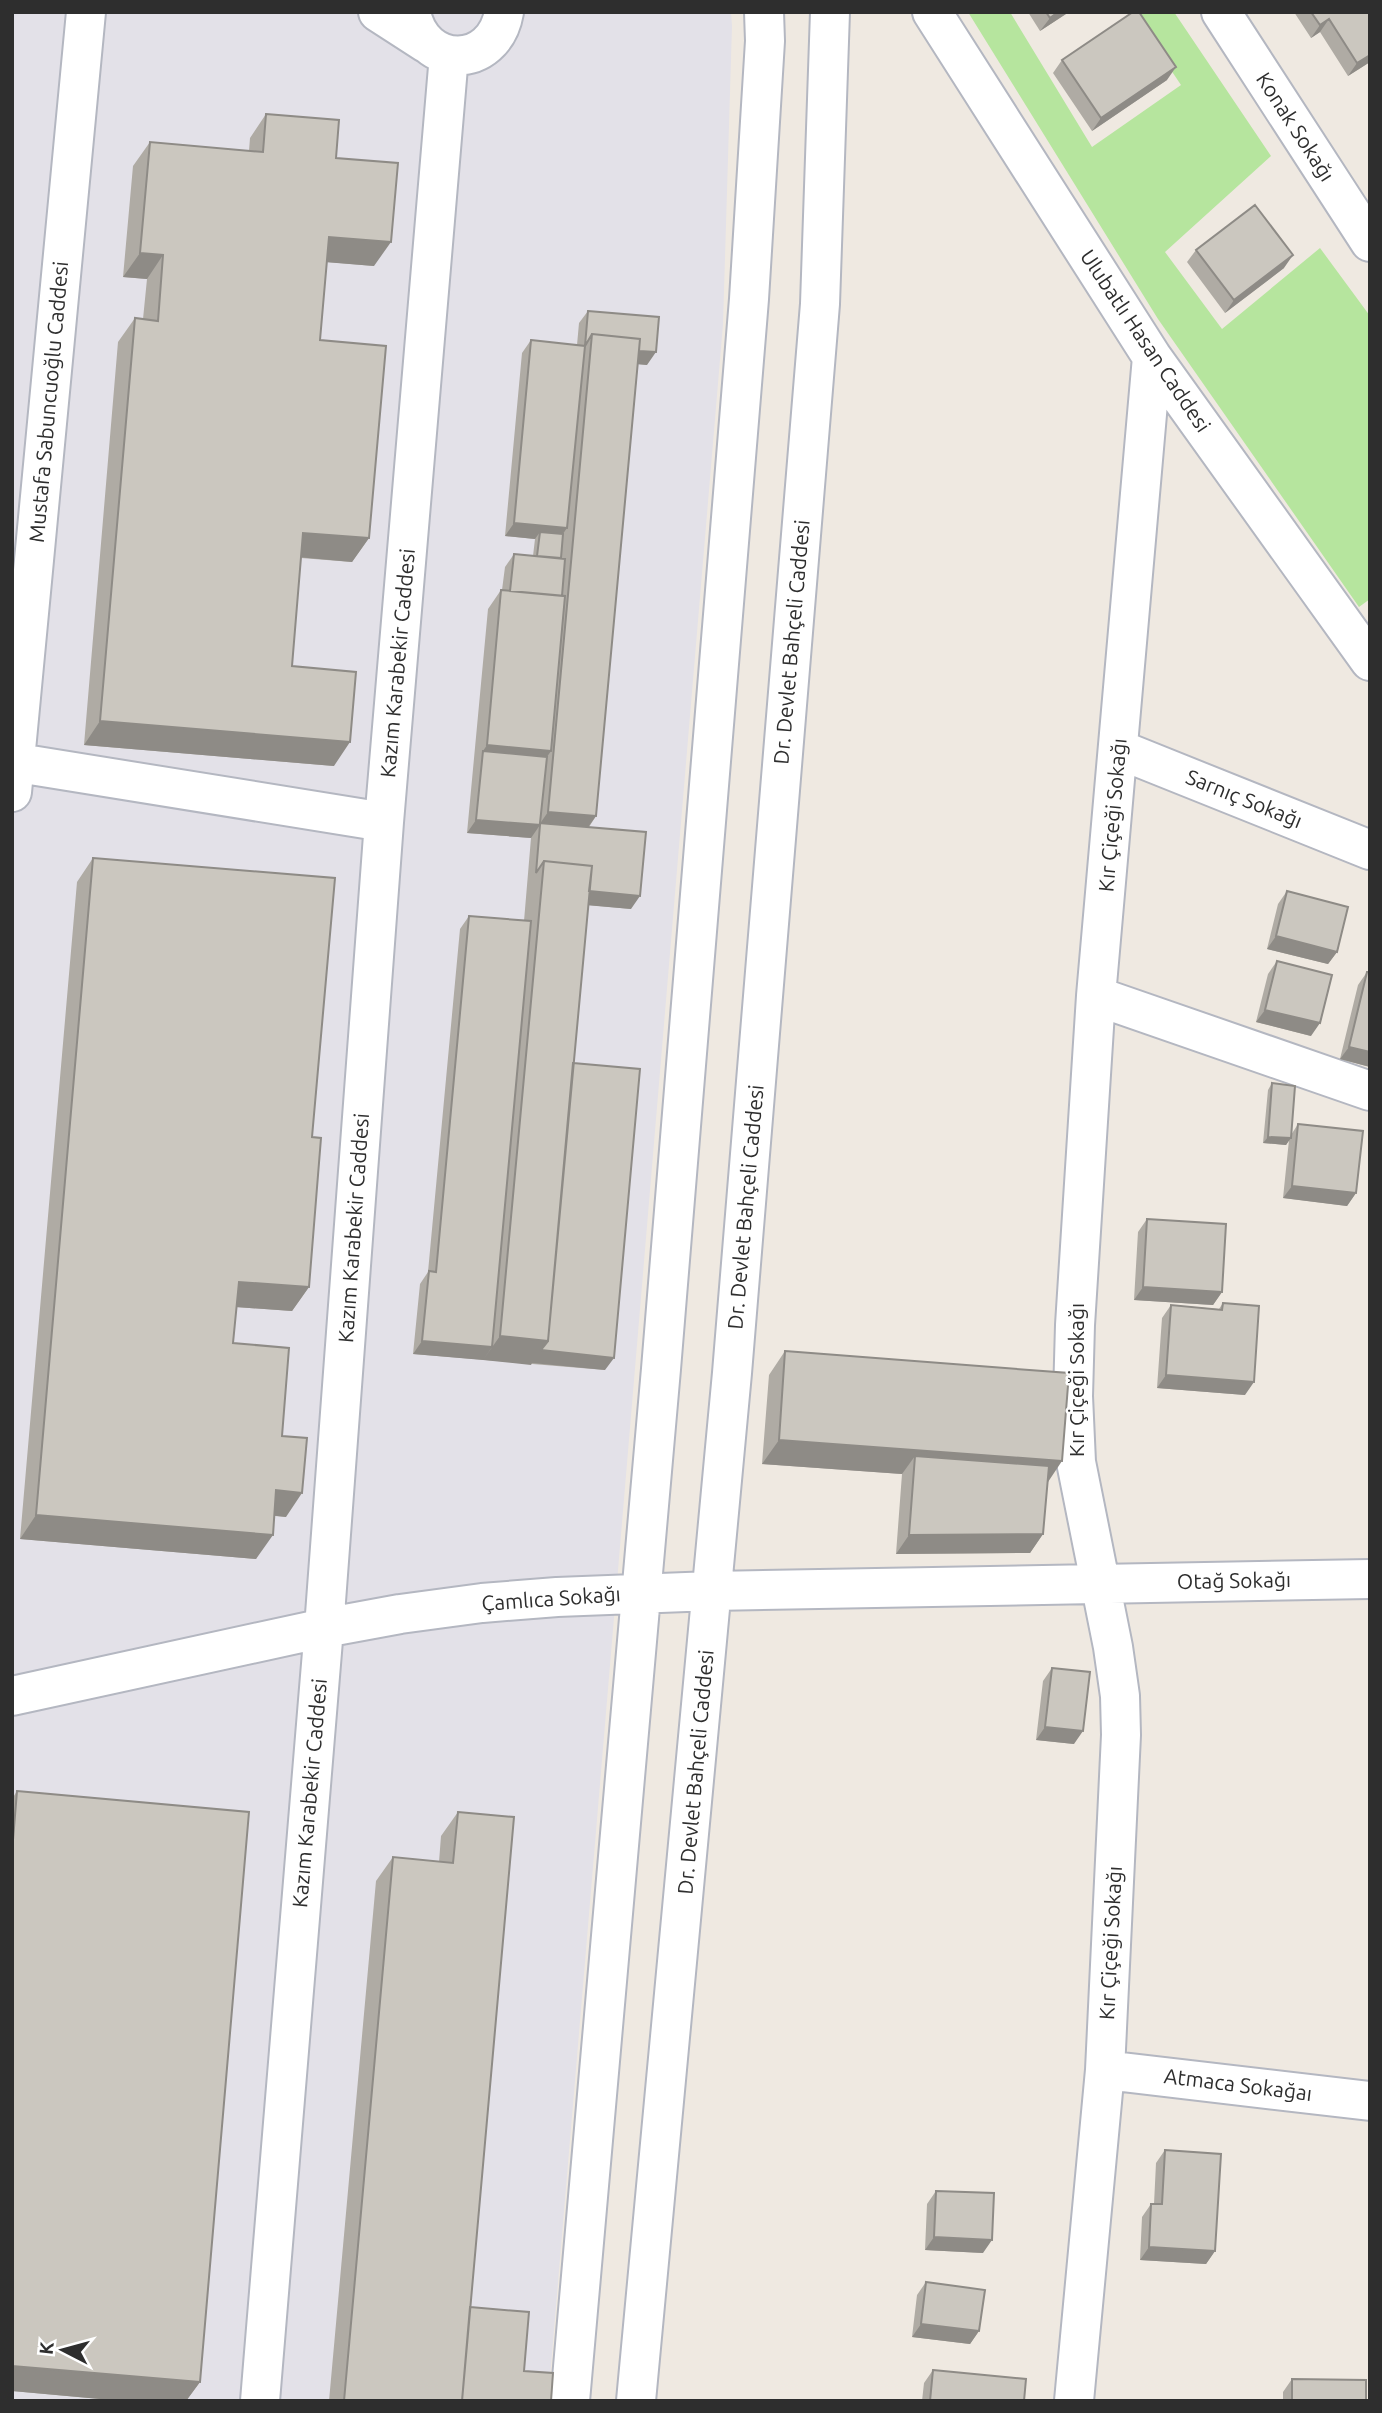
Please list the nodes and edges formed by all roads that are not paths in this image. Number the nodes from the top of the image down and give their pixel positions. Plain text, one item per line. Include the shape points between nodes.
1 (86, 12) edge
2 (379, 12) edge
3 (764, 12) edge
4 (830, 12) edge
5 (932, 12) edge
6 (1220, 12) edge
7 (504, 13) edge
8 (429, 37) edge
9 (1370, 242) edge
10 (1152, 357) junction
11 (1370, 661) edge
12 (1118, 749) junction
13 (13, 772) edge
14 (384, 822) junction
15 (1370, 850) edge
16 (1096, 996) junction
17 (1370, 1091) edge
18 (1370, 1579) edge
19 (1099, 1584) junction
20 (712, 1591) junction
21 (642, 1593) junction
22 (324, 1628) junction
23 (12, 1696) edge
24 (1105, 2070) junction
25 (1370, 2101) edge
26 (260, 2401) edge
27 (570, 2401) edge
28 (636, 2401) edge
29 (1074, 2401) edge

1 - 13 street, Mustafa Sabuncuoğlu Caddesi
2 - 8 street
3 - 21 street via 749,299
4 - 20 street, Dr. Devlet Bahçeli Caddesi via 820,304
5 - 10 street, Ulubatlı Hasan Caddesi
6 - 9 street, Konak Sokağı
7 - 8 street via 501,29 492,41 465,56
8 - 14 street, Kazım Karabekir Caddesi
10 - 11 street, Ulubatlı Hasan Caddesi
10 - 12 street, Kır Çiçeği Sokağı
12 - 15 street, Sarnıç Sokağı
12 - 16 street, Kır Çiçeği Sokağı
13 - 14 street
14 - 22 street, Kazım Karabekir Caddesi
16 - 17 street
16 - 19 street, Kır Çiçeği Sokağı via 1073,1396 1076,1462
18 - 19 street, Otağ Sokağı
19 - 20 street, Çamlıca Sokağı
19 - 24 street, Kır Çiçeği Sokağı via 1113,1647 1121,1735
20 - 21 street, Çamlıca Sokağı
20 - 28 street, Dr. Devlet Bahçeli Caddesi
21 - 22 street, Çamlıca Sokağı via 482,1603
21 - 27 street
22 - 23 street, Çamlıca Sokağı
22 - 26 street, Kazım Karabekir Caddesi
24 - 25 street, Atmaca Sokağaı
24 - 29 street, Kır Çiçeği Sokağı

